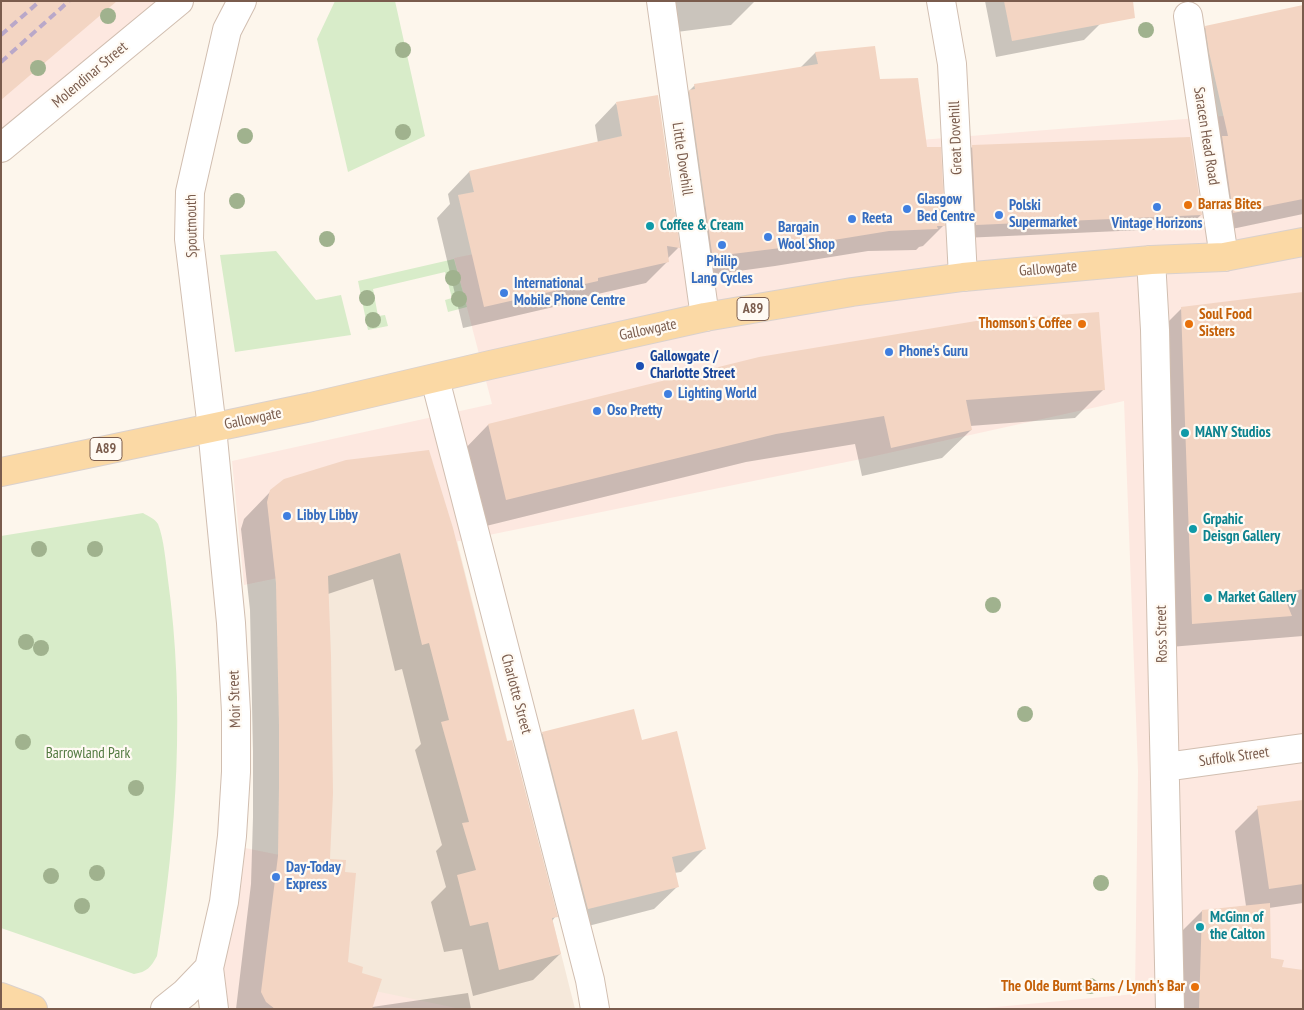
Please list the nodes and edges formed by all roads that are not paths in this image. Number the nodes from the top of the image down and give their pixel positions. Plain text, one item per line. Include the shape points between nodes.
1 (179, 1) edge
2 (242, 1) edge
3 (661, 1) edge
4 (941, 1) edge
5 (1188, 16) dead end
6 (1, 148) edge
7 (1303, 242) edge
8 (1224, 257) junction
9 (1150, 260) junction
10 (963, 276) junction
11 (705, 317) junction
12 (435, 379) junction
13 (212, 428) junction
14 (1, 472) edge
15 (1303, 748) edge
16 (1166, 766) junction
17 (209, 968) junction
18 (1, 997) edge
19 (33, 1009) edge
20 (164, 1009) edge
21 (214, 1009) edge
22 (595, 1009) edge
23 (1170, 1009) edge

1 - 6 street, Molendinar Street
2 - 13 street, Spoutmouth via 227,30 190,192 190,239
3 - 11 street, Little Dovehill
4 - 10 street, Great Dovehill via 952,64
5 - 8 street, Saracen Head Road
7 - 8 main road, Gallowgate / A89
8 - 9 main road, Gallowgate / A89
9 - 10 main road, Gallowgate / A89
9 - 16 street, Ross Street via 1155,330
10 - 11 main road, Gallowgate / A89
11 - 12 main road, Gallowgate / A89
12 - 13 main road, Gallowgate / A89
12 - 22 street, Charlotte Street
13 - 14 main road, Gallowgate / A89
13 - 17 street, Moir Street via 231,623 236,772 224,902
15 - 16 street, Suffolk Street
16 - 23 street, Ross Street
17 - 20 street
17 - 21 street, Moir Street
18 - 19 main road

